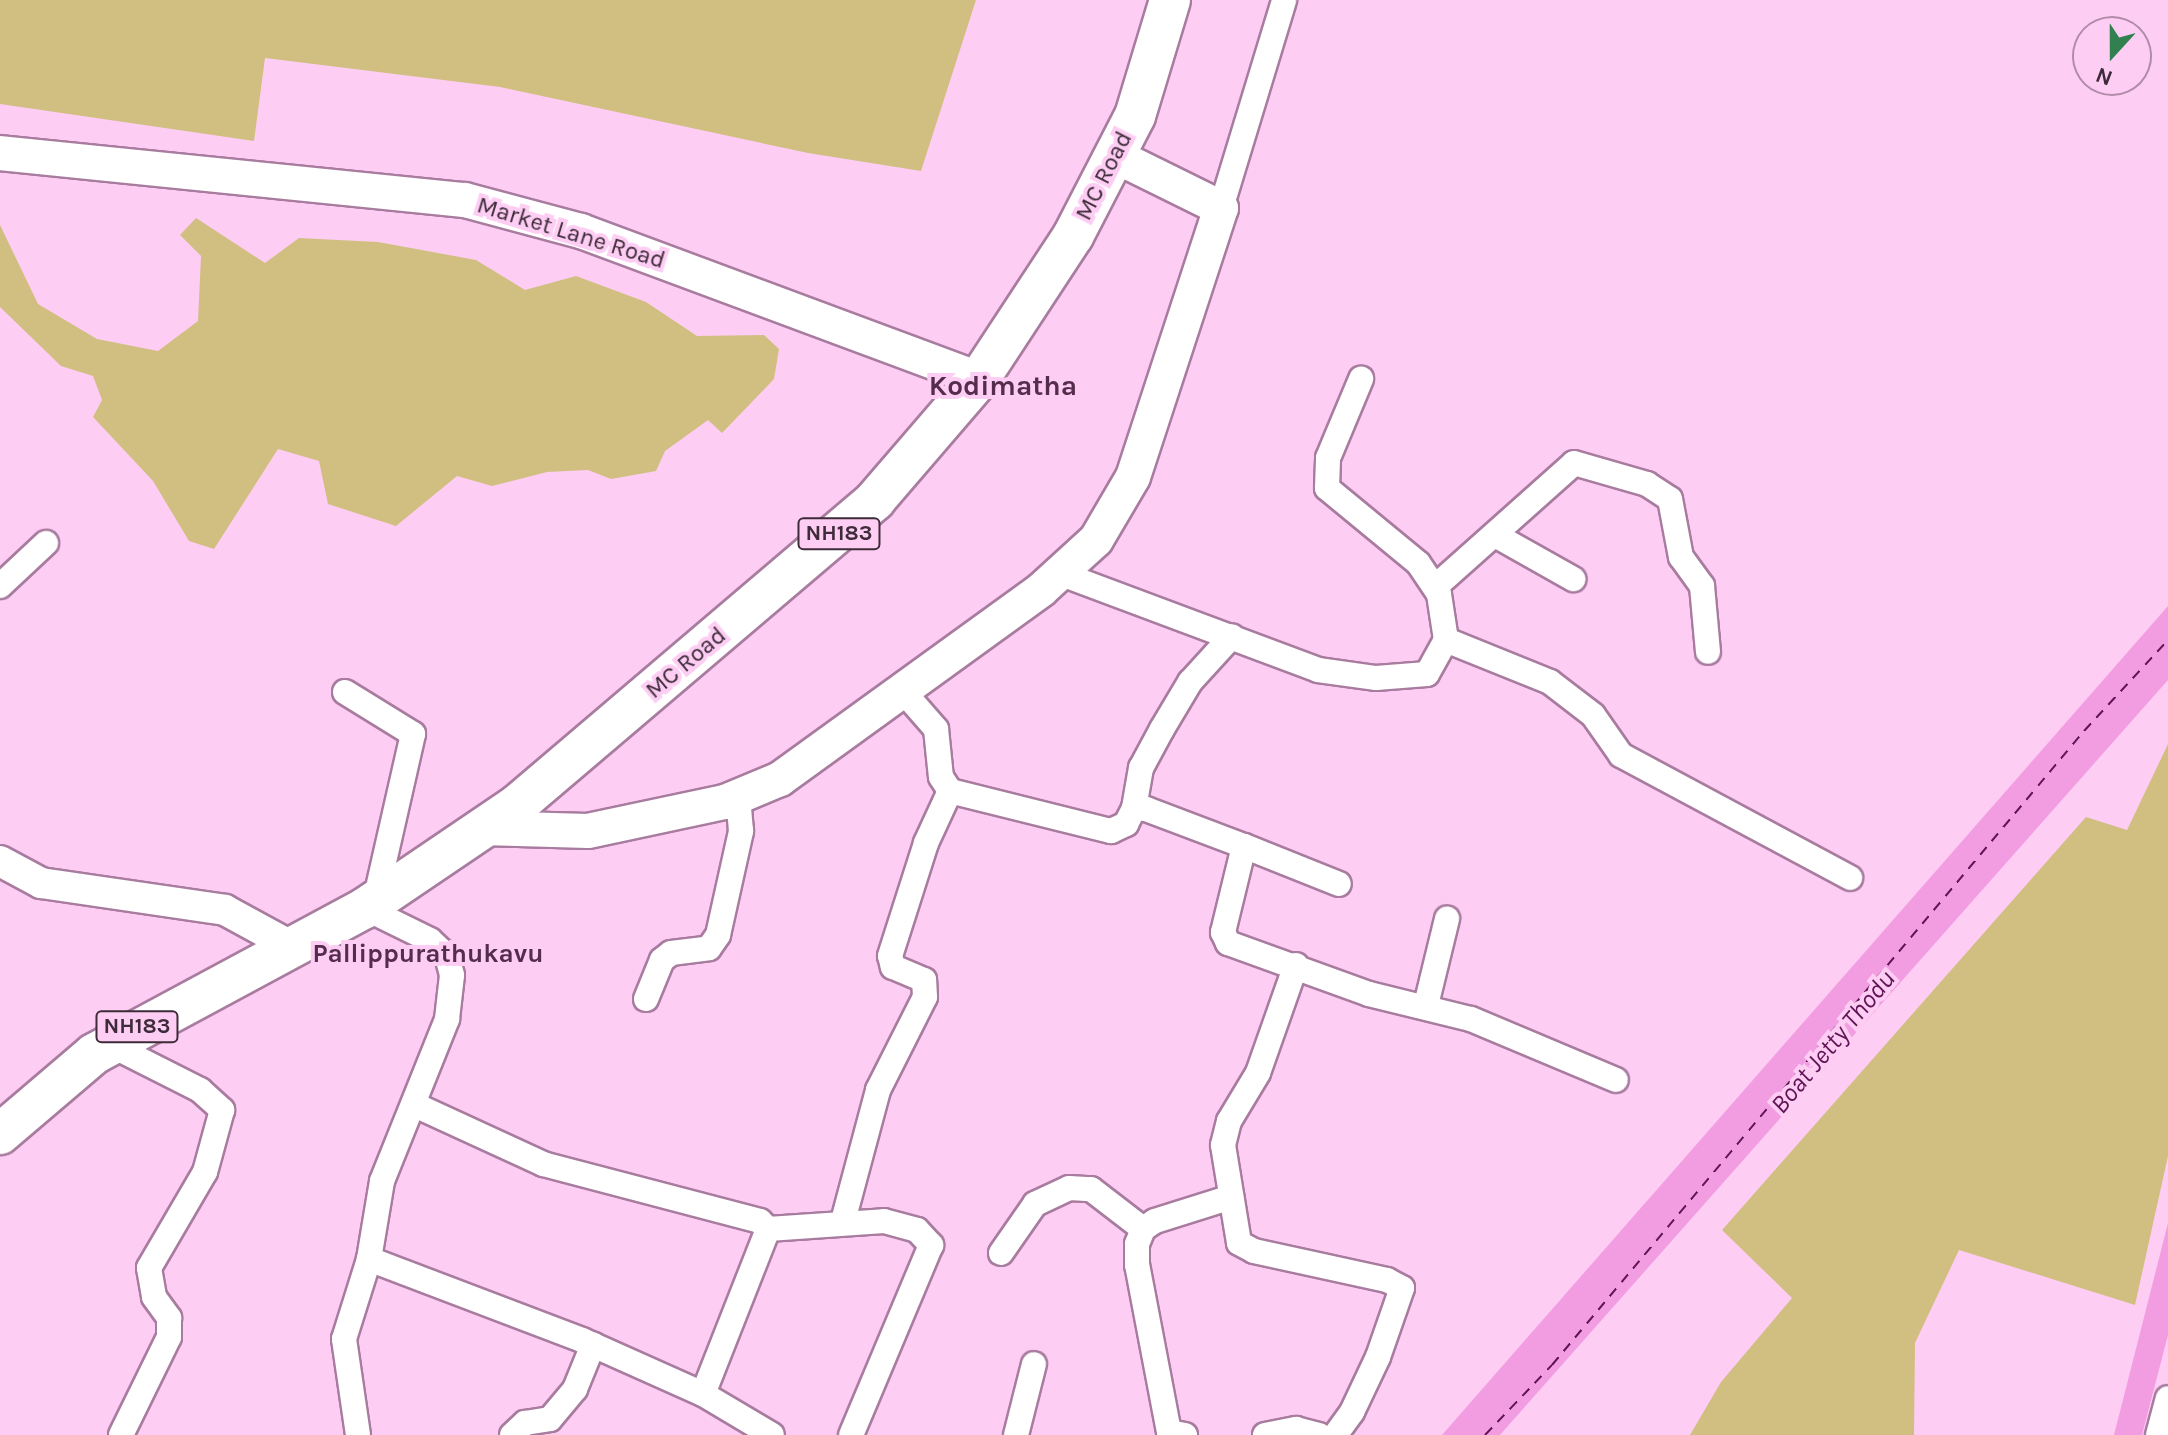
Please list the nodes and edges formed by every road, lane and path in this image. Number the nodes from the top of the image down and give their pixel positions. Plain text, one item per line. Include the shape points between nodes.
1 (1170, 0) edge
2 (1284, 0) edge
3 (0, 153) edge
4 (1116, 156) junction
5 (1221, 208) junction
6 (979, 379) junction
7 (1361, 379) dead end
8 (1495, 535) junction
9 (46, 543) dead end
10 (1059, 573) junction
11 (1573, 579) dead end
12 (0, 586) edge
13 (1435, 587) junction
14 (1232, 636) junction
15 (1446, 640) junction
16 (1708, 652) dead end
17 (902, 690) junction
18 (345, 692) dead end
19 (950, 791) junction
20 (738, 796) junction
21 (1134, 808) junction
22 (483, 828) junction
23 (1244, 846) junction
24 (0, 861) edge
25 (1850, 878) dead end
26 (1339, 884) dead end
27 (370, 905) junction
28 (1447, 919) dead end
29 (291, 946) junction
30 (1296, 965) junction
31 (646, 999) dead end
32 (1426, 1005) junction
33 (109, 1044) junction
34 (1616, 1080) dead end
35 (415, 1105) junction
36 (0, 1134) edge
37 (1231, 1197) junction
38 (843, 1221) junction
39 (768, 1229) junction
40 (1143, 1229) junction
41 (1001, 1253) dead end
42 (369, 1259) junction
43 (593, 1345) junction
44 (1034, 1364) dead end
45 (703, 1394) junction
46 (2168, 1398) edge
47 (121, 1435) edge
48 (358, 1435) edge
49 (512, 1435) edge
50 (772, 1435) edge
51 (851, 1435) edge
52 (1016, 1435) edge
53 (1185, 1435) edge
54 (1265, 1435) edge
55 (1319, 1435) edge
56 (1335, 1435) edge
57 (2158, 1435) edge

1 - 4 highway, MC Road / NH183 via 1135,116
2 - 5 street
3 - 6 main road, Market Lane Road via 480,204 581,231
4 - 5 main road
4 - 6 highway, MC Road / NH183 via 1049,278
5 - 10 main road via 1133,477 1096,540
6 - 22 highway, MC Road / NH183 via 839,534
7 - 13 street via 1328,458 1327,488 1418,563
8 - 11 street
8 - 13 street
8 - 16 street via 1574,463 1663,490 1670,499 1681,557 1702,586
9 - 12 street
10 - 14 street
10 - 17 main road
13 - 15 street
14 - 15 street via 1318,670 1409,679 1427,674
14 - 21 street via 1190,682 1162,729 1141,768
15 - 25 street via 1550,682 1593,715 1621,755
17 - 19 street via 936,729 941,777
17 - 20 main road via 780,779
18 - 27 street via 413,734
19 - 21 street via 1111,831 1126,824
19 - 38 street via 926,843 890,956 893,967 924,980 925,997 878,1090
20 - 22 main road via 588,831
20 - 31 street via 741,831 718,935 709,948 671,953 662,960
21 - 23 street
22 - 27 highway, MC Road / NH183
23 - 26 street
23 - 30 street via 1223,939
24 - 29 street via 41,883 225,910
27 - 29 highway, MC Road / NH183
27 - 35 street via 430,940 447,956 452,975 447,1019
28 - 32 street
29 - 33 highway, MC Road / NH183
30 - 32 street via 1369,994
30 - 37 street via 1258,1073 1229,1121 1223,1145
32 - 34 street
33 - 36 highway, MC Road / NH183
33 - 47 street via 200,1090 222,1110 205,1172 149,1268 154,1297 169,1318 169,1337
35 - 39 street via 543,1164 760,1221
35 - 42 street via 382,1181
37 - 40 street via 1170,1214
37 - 56 street via 1239,1243 1254,1251 1387,1280 1402,1288 1378,1357
38 - 39 street
38 - 51 street via 884,1221 917,1230 931,1245
39 - 45 street
40 - 41 street via 1091,1189 1069,1188 1035,1204
40 - 53 street via 1137,1265 1158,1387 1169,1432
42 - 43 street
42 - 48 street via 344,1339
43 - 45 street
43 - 49 street via 575,1389 550,1419 525,1423
44 - 52 street
45 - 50 street
46 - 57 street
54 - 55 street via 1296,1429

